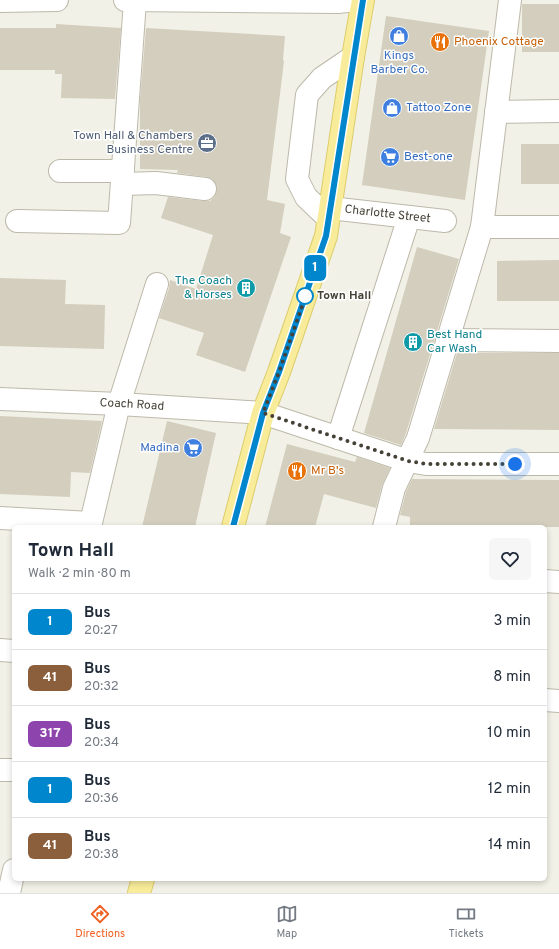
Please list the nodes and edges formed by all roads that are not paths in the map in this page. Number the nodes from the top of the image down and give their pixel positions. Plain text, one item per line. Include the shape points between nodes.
1 (57, 0) edge
2 (130, 0) edge
3 (356, 0) edge
4 (363, 0) edge
5 (510, 0) edge
6 (0, 1) edge
7 (227, 1) edge
8 (353, 57) junction
9 (559, 111) edge
10 (496, 112) junction
11 (60, 171) dead end
12 (123, 177) junction
13 (205, 189) dead end
14 (329, 213) junction
15 (409, 217) junction
16 (445, 221) dead end
17 (17, 222) dead end
18 (482, 227) junction
19 (559, 227) edge
20 (157, 284) dead end
21 (447, 340) junction
22 (559, 341) edge
23 (0, 399) edge
24 (119, 404) junction
25 (263, 413) junction
26 (338, 438) junction
27 (408, 461) junction
28 (559, 464) edge
29 (0, 518) edge
30 (91, 525) edge
31 (234, 525) edge
32 (385, 525) edge
33 (547, 581) edge
34 (559, 582) edge
35 (0, 650) edge
36 (12, 651) edge
37 (547, 700) edge
38 (559, 702) edge
39 (0, 770) edge
40 (12, 770) edge
41 (12, 879) edge
42 (142, 881) edge
43 (9, 893) edge
44 (139, 893) edge

1 - 6 street
2 - 7 street
2 - 12 street
3 - 7 street
4 - 8 main road
5 - 10 street
8 - 14 main road
8 - 14 street via 322,78 307,95 297,179 306,197
9 - 10 street
10 - 18 street
11 - 12 street
12 - 13 street
12 - 17 street via 119,223
14 - 15 street, Charlotte Street
14 - 25 main road via 326,236
15 - 16 street, Charlotte Street
15 - 26 street
18 - 19 street
18 - 21 street
20 - 24 street
21 - 22 street
21 - 27 street via 418,438
23 - 24 street, Coach Road
24 - 25 street, Coach Road
24 - 30 street
25 - 26 street, Coach Road
25 - 31 main road
26 - 27 street, Coach Road
27 - 28 street, Coach Road via 426,464
27 - 32 street via 394,488
29 - 30 street
33 - 34 street
35 - 36 street
37 - 38 street
39 - 40 street
41 - 43 street
42 - 44 main road

